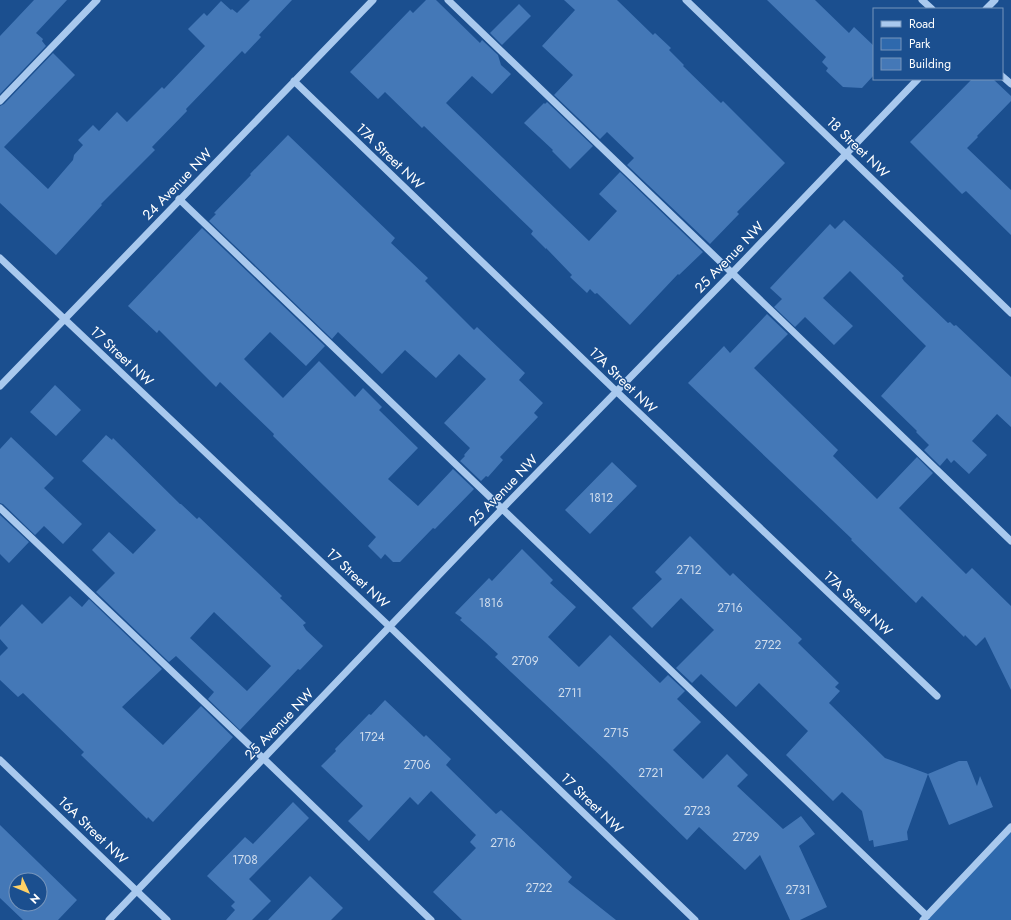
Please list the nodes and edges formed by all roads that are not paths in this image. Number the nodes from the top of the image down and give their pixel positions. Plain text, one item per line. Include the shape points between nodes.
1 (96, 0) edge
2 (372, 0) edge
3 (448, 0) edge
4 (686, 0) edge
5 (922, 0) edge
6 (995, 0) edge
7 (931, 8) edge
8 (987, 8) edge
9 (1003, 77) edge
10 (917, 80) edge
11 (294, 81) junction
12 (1011, 84) edge
13 (0, 101) edge
14 (846, 154) junction
15 (179, 200) junction
16 (0, 258) edge
17 (732, 273) junction
18 (1011, 313) edge
19 (64, 319) junction
20 (0, 386) edge
21 (616, 391) junction
22 (0, 508) edge
23 (502, 509) junction
24 (1011, 541) edge
25 (390, 627) junction
26 (937, 696) dead end
27 (264, 759) junction
28 (0, 760) edge
29 (1011, 827) edge
30 (137, 891) junction
31 (925, 918) edge
32 (108, 920) edge
33 (167, 920) edge
34 (431, 920) edge
35 (695, 920) edge

1 - 13 street
2 - 11 street, 24 Avenue NW
3 - 17 street
4 - 14 street, 18 Street NW
5 - 7 street
6 - 8 street
9 - 12 street
10 - 14 street, 25 Avenue NW
11 - 15 street, 24 Avenue NW
11 - 21 street, 17A Street NW
14 - 17 street, 25 Avenue NW
14 - 18 street, 18 Street NW
15 - 19 street, 24 Avenue NW
15 - 23 street
16 - 19 street, 17 Street NW
17 - 21 street, 25 Avenue NW
17 - 24 street
19 - 20 street, 24 Avenue NW
19 - 25 street, 17 Street NW
21 - 23 street, 25 Avenue NW
21 - 26 street, 17A Street NW
22 - 27 street
23 - 25 street, 25 Avenue NW
23 - 31 street
25 - 27 street, 25 Avenue NW
25 - 35 street, 17 Street NW
27 - 30 street, 25 Avenue NW
27 - 34 street
28 - 30 street, 16A Street NW
29 - 31 street
30 - 32 street, 25 Avenue NW
30 - 33 street, 16A Street NW

